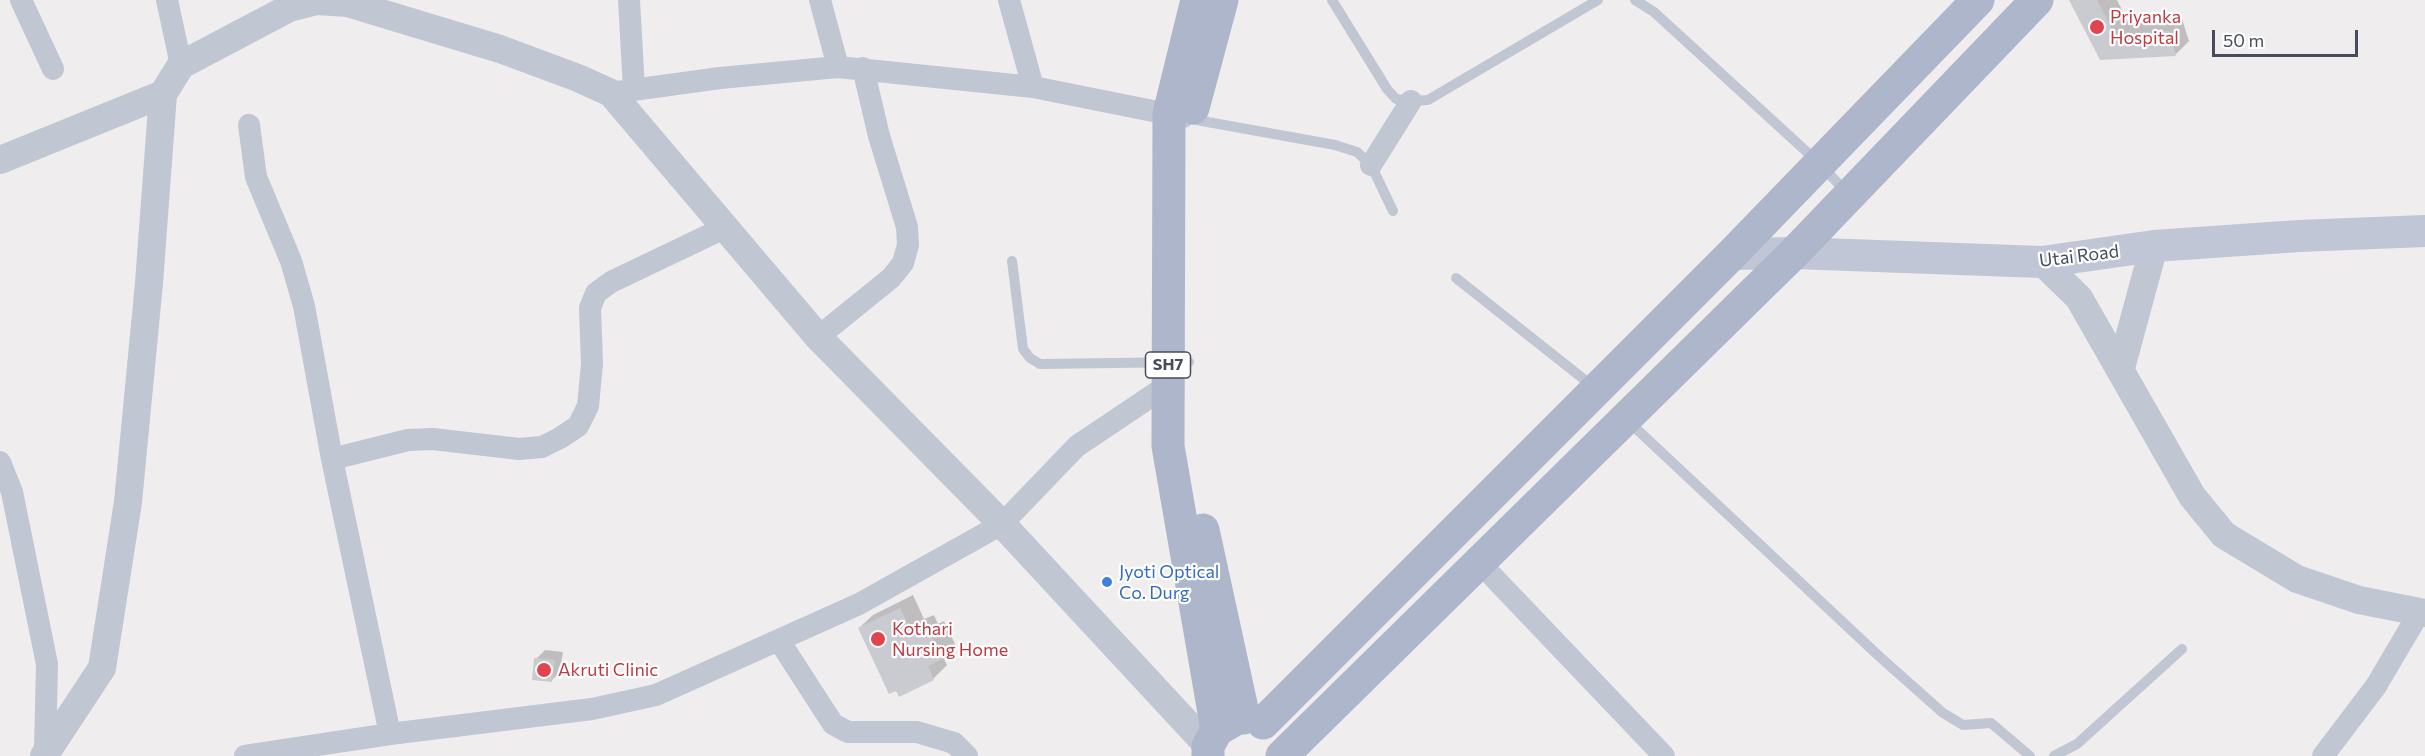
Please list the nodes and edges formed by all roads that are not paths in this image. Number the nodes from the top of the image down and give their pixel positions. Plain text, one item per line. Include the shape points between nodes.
1 (21, 0) edge
2 (167, 0) edge
3 (629, 0) edge
4 (820, 0) edge
5 (1009, 0) edge
6 (1197, 0) edge
7 (1222, 0) edge
8 (1332, 0) edge
9 (1599, 0) edge
10 (1635, 0) edge
11 (1978, 0) edge
12 (2037, 0) edge
13 (346, 2) edge
14 (181, 65) junction
15 (838, 67) junction
16 (862, 68) junction
17 (53, 69) dead end
18 (1033, 87) junction
19 (623, 91) junction
20 (163, 94) junction
21 (1411, 101) junction
22 (1180, 116) junction
23 (249, 125) dead end
24 (0, 160) edge
25 (1820, 164) junction
26 (1371, 165) junction
27 (1850, 196) junction
28 (1393, 211) dead end
29 (724, 228) junction
30 (2425, 231) edge
31 (2154, 246) junction
32 (1794, 253) junction
33 (1732, 254) junction
34 (1012, 261) dead end
35 (2042, 262) junction
36 (1456, 278) dead end
37 (818, 337) junction
38 (2121, 368) junction
39 (1175, 370) junction
40 (1597, 389) junction
41 (1626, 419) junction
42 (332, 459) junction
43 (0, 462) edge
44 (1002, 524) junction
45 (1479, 562) junction
46 (2422, 613) edge
47 (780, 642) junction
48 (2182, 649) dead end
49 (390, 734) junction
50 (1228, 734) edge
51 (44, 754) edge
52 (245, 756) edge
53 (967, 756) edge
54 (1282, 756) edge
55 (1664, 756) edge
56 (2030, 756) edge
57 (2054, 756) edge
58 (2323, 756) edge

1 - 17 street
2 - 14 street
3 - 19 street
4 - 15 street
5 - 18 street
6 - 22 main road, SH7
7 - 22 main road, SH7
8 - 21 lane via 1387,89 1396,99
9 - 21 lane via 1428,100
10 - 25 lane via 1654,12
11 - 25 main road
12 - 27 main road
13 - 14 street via 317,1 289,8
13 - 19 street
14 - 20 street
15 - 16 street
15 - 19 street
16 - 18 street
16 - 37 street via 907,228 908,245 903,262 891,278
18 - 22 street
19 - 29 street
20 - 24 street
20 - 51 street via 128,502 102,668
21 - 26 street
22 - 26 lane via 1335,145 1357,152
22 - 39 main road, SH7
23 - 42 street via 256,177 291,261 304,306
25 - 27 lane
25 - 33 main road
26 - 28 lane
27 - 32 main road
29 - 37 street
29 - 42 street via 611,282 596,293 590,308 592,364 588,406 578,426 560,438 542,447 519,449 433,439 408,440
30 - 31 main road, Utai Road
31 - 35 main road, Utai Road
31 - 38 street
32 - 33 main road, Utai Road
32 - 35 main road, Utai Road
32 - 41 main road
33 - 40 main road
34 - 39 lane via 1023,349 1030,358 1040,364
35 - 38 street via 2079,297
36 - 40 lane
37 - 44 street
38 - 46 street via 2192,496 2224,535 2297,579 2359,600
39 - 44 street via 1077,446
39 - 50 main road, SH7 via 1168,446 1174,491
40 - 50 main road
41 - 45 main road
41 - 56 lane via 1943,713 1963,725 1991,723
42 - 49 street
43 - 51 street via 12,492 47,664
44 - 47 street via 859,604
44 - 50 street
45 - 54 main road
45 - 55 street
46 - 58 street via 2376,686
47 - 49 street via 656,695 581,711
47 - 53 street via 833,724 848,732 917,732 954,743
48 - 57 lane via 2077,744
49 - 52 street
50 - 54 main road, SH7 via 1277,736

